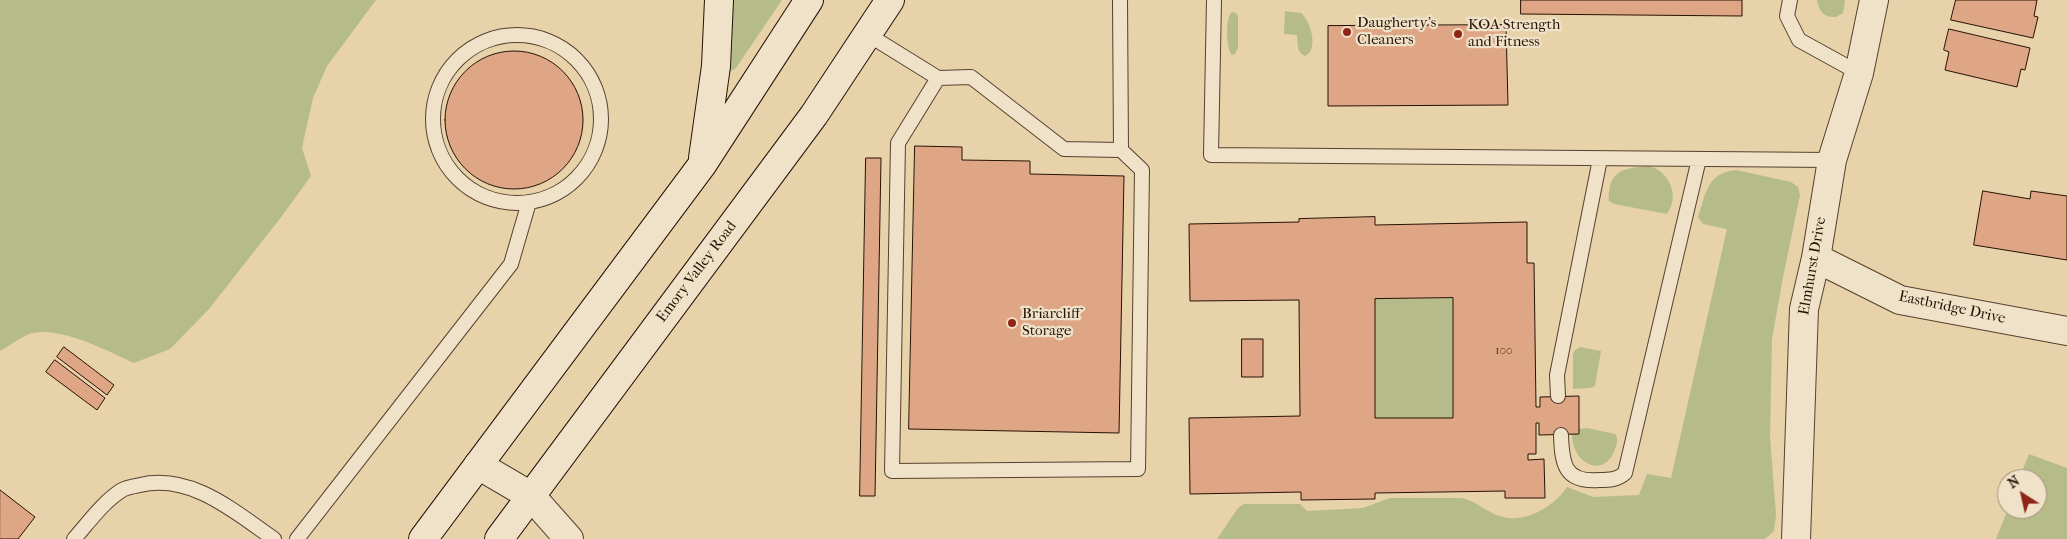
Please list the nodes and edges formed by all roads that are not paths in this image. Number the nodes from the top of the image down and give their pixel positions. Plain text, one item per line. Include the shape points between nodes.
1 (719, 0) edge
2 (809, 0) edge
3 (890, 0) edge
4 (1120, 0) edge
5 (1214, 0) edge
6 (1790, 0) edge
7 (1874, 0) edge
8 (867, 34) junction
9 (1858, 74) junction
10 (938, 78) junction
11 (1121, 150) junction
12 (1600, 159) junction
13 (1700, 159) junction
14 (1832, 160) junction
15 (702, 165) junction
16 (529, 202) junction
17 (1816, 258) junction
18 (2067, 331) edge
19 (1558, 396) dead end
20 (1561, 435) dead end
21 (478, 465) junction
22 (531, 496) junction
23 (74, 539) edge
24 (274, 539) edge
25 (297, 539) edge
26 (423, 539) edge
27 (499, 539) edge
28 (569, 539) edge
29 (1796, 539) edge

1 - 15 main road via 716,66
2 - 15 main road
3 - 8 main road, Emory Valley Road
4 - 11 lane
5 - 12 lane via 1212,154
6 - 9 lane via 1787,16 1799,40
7 - 9 main road, Elmhurst Drive
8 - 10 lane
8 - 22 main road, Emory Valley Road via 814,115
9 - 14 main road, Elmhurst Drive
10 - 11 lane via 971,77 1064,149
10 - 11 lane via 898,143 892,471 1138,469 1142,170
12 - 13 lane
12 - 19 lane via 1557,375
13 - 14 lane
13 - 20 lane via 1625,473 1611,480 1587,481 1572,475 1562,460
14 - 17 main road, Elmhurst Drive
15 - 21 main road
16 - 16 lane via 546,198 562,189 587,164 600,132 598,96 581,65 554,43 537,37 501,36 470,50 446,74 434,107 434,133 442,157 464,184 494,200
16 - 25 lane via 511,264
17 - 18 main road, Eastbridge Drive via 1900,300
17 - 29 main road, Elmhurst Drive via 1804,309
21 - 22 main road
21 - 26 main road
22 - 27 main road, Emory Valley Road
22 - 28 main road
23 - 24 lane via 100,508 123,489 153,482 184,486 213,498

